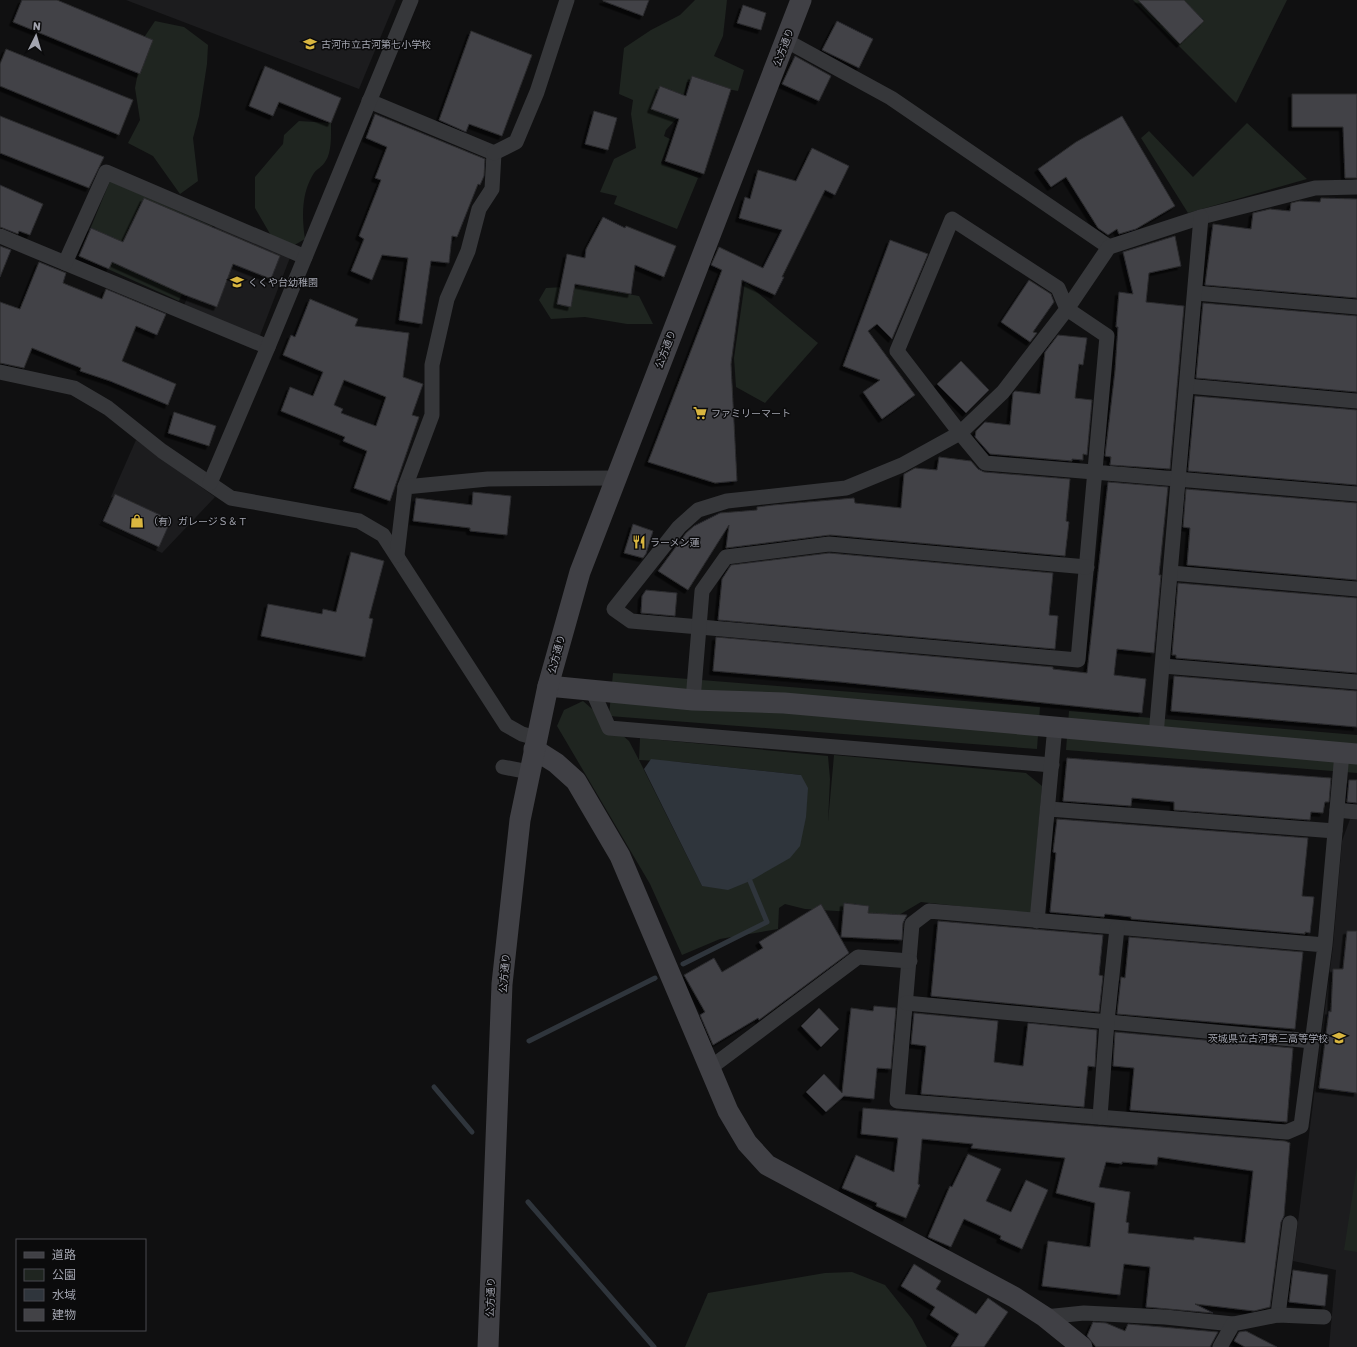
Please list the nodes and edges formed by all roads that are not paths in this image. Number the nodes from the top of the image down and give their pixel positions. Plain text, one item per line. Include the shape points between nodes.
1 (412, 0) edge
2 (567, 0) edge
3 (801, 0) edge
4 (785, 40) junction
5 (369, 101) junction
6 (494, 153) junction
7 (1357, 187) edge
8 (1201, 217) junction
9 (0, 236) edge
10 (1109, 247) junction
11 (305, 257) junction
12 (65, 263) junction
13 (1196, 293) junction
14 (1357, 306) edge
15 (1067, 309) junction
16 (268, 348) junction
17 (0, 372) edge
18 (1187, 386) junction
19 (1357, 401) edge
20 (960, 433) junction
21 (1095, 473) junction
22 (616, 478) junction
23 (1179, 478) junction
24 (210, 483) junction
25 (405, 487) junction
26 (1357, 494) edge
27 (397, 555) junction
28 (1087, 566) junction
29 (1171, 573) junction
30 (1357, 589) edge
31 (699, 627) junction
32 (1163, 666) junction
33 (1357, 682) edge
34 (548, 686) junction
35 (592, 690) junction
36 (693, 700) junction
37 (1055, 726) junction
38 (1156, 735) junction
39 (535, 743) junction
40 (1350, 754) edge
41 (1052, 765) junction
42 (503, 767) dead end
43 (529, 772) junction
44 (1049, 808) junction
45 (1337, 810) junction
46 (1357, 812) edge
47 (1335, 831) junction
48 (1037, 921) junction
49 (1117, 928) junction
50 (1325, 944) junction
51 (910, 961) junction
52 (906, 1003) junction
53 (1107, 1022) junction
54 (1312, 1041) junction
55 (710, 1068) junction
56 (1100, 1117) junction
57 (1290, 1223) dead end
58 (1278, 1314) junction
59 (1045, 1317) junction
60 (1324, 1317) dead end
61 (1232, 1324) junction
62 (488, 1347) edge
63 (1082, 1347) edge
64 (1220, 1347) edge

1 - 5 street
2 - 6 street via 537,92 516,142
3 - 4 street, 公方通り
4 - 10 street via 891,98
4 - 22 street, 公方通り
5 - 6 street
5 - 11 street
6 - 25 street via 492,188 479,210 468,251 447,299 432,365 432,415
7 - 8 street via 1315,188
8 - 10 street
8 - 13 street
9 - 12 street
10 - 15 street
11 - 12 street via 106,172
11 - 16 street
12 - 16 street
13 - 14 street
13 - 18 street
15 - 20 street via 1003,392
15 - 20 street via 1058,288 952,218 897,351
15 - 21 street via 1107,336
16 - 24 street
17 - 24 street via 74,388 108,408 162,451
18 - 19 street
18 - 23 street
20 - 21 street via 985,463
20 - 31 street via 902,465 846,488 727,501 698,510 679,527 614,609 631,621
21 - 23 street
21 - 28 street
22 - 25 street via 488,479
22 - 34 street, 公方通り via 580,572
23 - 26 street
23 - 29 street
24 - 27 street via 232,498 359,522 382,535
25 - 27 street
27 - 39 street via 506,725
28 - 31 street via 829,544 726,557 702,590
28 - 31 street via 1078,660
29 - 30 street
29 - 32 street
31 - 36 street
32 - 33 street
32 - 38 street
34 - 35 street
34 - 39 street, 公方通り
35 - 36 street
35 - 41 street via 609,728
36 - 37 street via 784,703
37 - 38 street
37 - 41 street
38 - 40 street
39 - 43 street, 公方通り
39 - 55 street via 576,781 620,856
40 - 45 street
41 - 44 street
42 - 43 street
43 - 62 street, 公方通り via 520,820 502,984
44 - 47 street
44 - 48 street
45 - 46 street
45 - 47 street
47 - 50 street
48 - 49 street
48 - 51 street via 929,911 912,924
49 - 50 street
49 - 53 street
50 - 54 street
51 - 52 street
51 - 55 street via 858,957
52 - 53 street
52 - 56 street via 897,1101
53 - 54 street
53 - 56 street
54 - 56 street via 1301,1126 1287,1132
55 - 59 street via 728,1111 747,1143 767,1165 994,1285
57 - 58 street
58 - 60 street
58 - 61 street
59 - 61 street via 1084,1313 1165,1317
59 - 63 street
61 - 64 street

